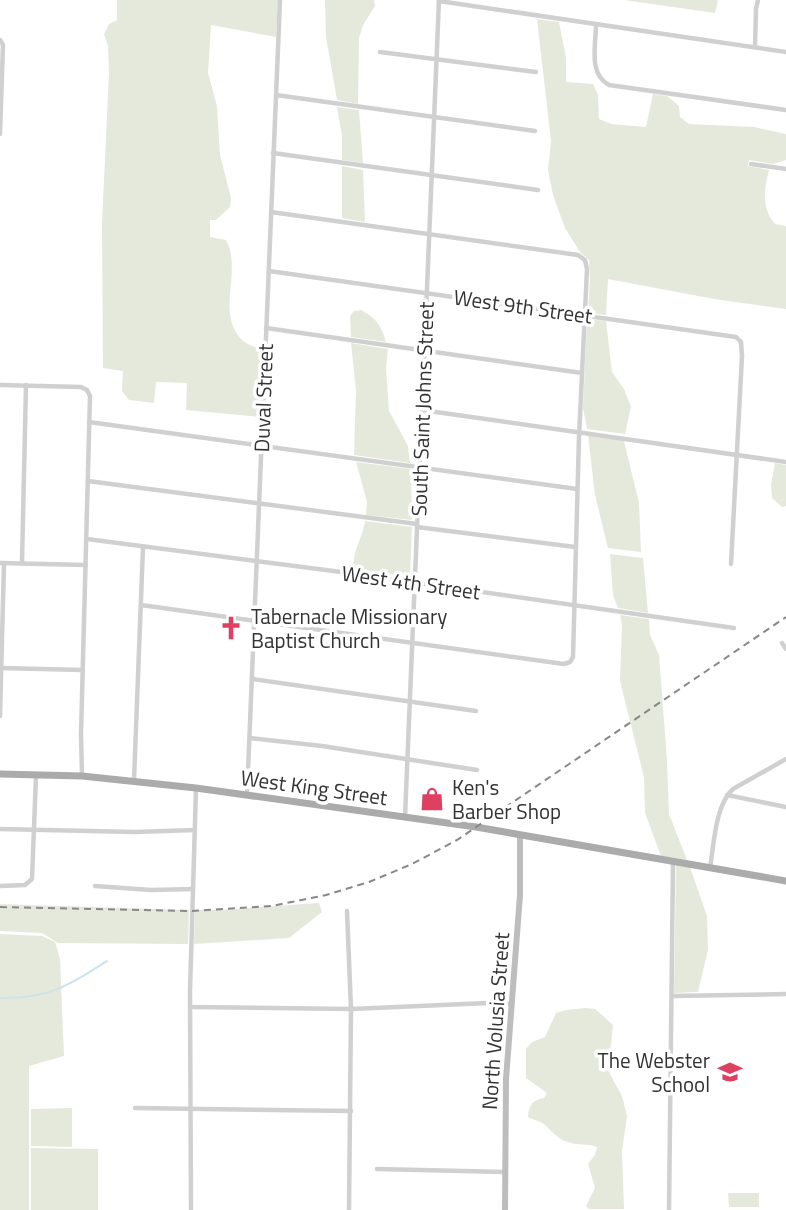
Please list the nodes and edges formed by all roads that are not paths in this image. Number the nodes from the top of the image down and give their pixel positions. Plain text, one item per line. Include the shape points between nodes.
1 (281, 0) edge
2 (758, 0) edge
3 (439, 1) edge
4 (596, 24) junction
5 (1, 41) edge
6 (755, 47) junction
7 (380, 52) dead end
8 (786, 52) edge
9 (437, 60) junction
10 (536, 72) dead end
11 (276, 95) junction
12 (786, 110) edge
13 (434, 118) junction
14 (535, 131) dead end
15 (0, 134) edge
16 (273, 153) junction
17 (751, 164) dead end
18 (786, 169) edge
19 (432, 176) junction
20 (538, 190) dead end
21 (271, 212) junction
22 (429, 234) junction
23 (269, 271) junction
24 (426, 293) junction
25 (584, 316) junction
26 (266, 328) junction
27 (424, 351) junction
28 (582, 373) junction
29 (0, 385) edge
30 (26, 385) junction
31 (422, 410) junction
32 (89, 422) junction
33 (579, 431) junction
34 (262, 445) junction
35 (736, 454) junction
36 (786, 462) edge
37 (419, 467) junction
38 (88, 481) junction
39 (577, 489) junction
40 (259, 504) junction
41 (417, 525) junction
42 (87, 539) junction
43 (143, 547) junction
44 (575, 547) junction
45 (22, 562) junction
46 (257, 562) junction
47 (2, 563) edge
48 (731, 564) dead end
49 (86, 565) junction
50 (416, 582) junction
51 (141, 605) junction
52 (573, 605) junction
53 (254, 620) junction
54 (734, 628) dead end
55 (413, 642) junction
56 (782, 643) dead end
57 (786, 649) edge
58 (1, 668) edge
59 (82, 670) junction
60 (252, 679) junction
61 (410, 700) junction
62 (476, 711) dead end
63 (0, 716) edge
64 (250, 738) junction
65 (407, 759) junction
66 (786, 759) edge
67 (477, 770) dead end
68 (0, 774) edge
69 (36, 775) junction
70 (82, 776) junction
71 (134, 780) junction
72 (196, 788) junction
73 (247, 795) junction
74 (727, 795) junction
75 (786, 807) edge
76 (405, 818) junction
77 (34, 828) junction
78 (0, 829) edge
79 (195, 830) junction
80 (520, 835) junction
81 (673, 861) junction
82 (710, 868) junction
83 (786, 881) edge
84 (0, 886) edge
85 (95, 886) dead end
86 (192, 889) junction
87 (347, 911) dead end
88 (786, 994) edge
89 (672, 996) junction
90 (512, 1004) junction
91 (190, 1007) junction
92 (351, 1009) junction
93 (135, 1108) dead end
94 (191, 1110) junction
95 (351, 1111) junction
96 (377, 1169) dead end
97 (505, 1172) junction
98 (191, 1210) edge
99 (349, 1210) edge
100 (505, 1210) edge
101 (668, 1210) edge

1 - 11 street, Duval Street
2 - 6 street
3 - 4 street
3 - 9 street, South Saint Johns Street
4 - 6 street
4 - 12 street via 596,74 609,85
5 - 15 street
6 - 8 street
7 - 9 street
9 - 10 street
9 - 13 street, South Saint Johns Street
11 - 13 street
11 - 16 street, Duval Street
13 - 14 street
13 - 19 street, South Saint Johns Street
16 - 19 street
16 - 21 street, Duval Street
17 - 18 street
19 - 20 street
19 - 22 street, South Saint Johns Street
21 - 22 street
21 - 23 street, Duval Street
22 - 24 street, South Saint Johns Street
22 - 25 street via 578,255 587,269
23 - 24 street, West 9th Street
23 - 26 street, Duval Street
24 - 25 street, West 9th Street
24 - 27 street, South Saint Johns Street
25 - 28 street
25 - 35 street, West 9th Street via 736,337 742,356
26 - 27 street
26 - 34 street, Duval Street
27 - 28 street
27 - 31 street, South Saint Johns Street
28 - 33 street
29 - 30 street
30 - 32 street via 87,390
30 - 45 street
31 - 33 street
31 - 37 street, South Saint Johns Street
32 - 34 street
32 - 38 street
33 - 35 street
33 - 39 street
34 - 37 street
34 - 40 street, Duval Street
35 - 36 street
35 - 48 street
37 - 39 street
37 - 41 street, South Saint Johns Street
38 - 40 street
38 - 42 street
39 - 44 street
40 - 41 street
40 - 46 street, Duval Street
41 - 44 street
41 - 50 street, South Saint Johns Street
42 - 43 street, West 4th Street
42 - 49 street
43 - 46 street, West 4th Street
43 - 51 street
44 - 52 street
45 - 47 street
45 - 49 street
46 - 50 street, West 4th Street
46 - 53 street, Duval Street
47 - 58 street
49 - 59 street
50 - 52 street, West 4th Street
50 - 55 street, South Saint Johns Street
51 - 53 street
51 - 71 street
52 - 54 street, West 4th Street
52 - 55 street via 573,657 564,664
53 - 55 street
53 - 60 street, Duval Street
55 - 61 street, South Saint Johns Street
56 - 57 street
58 - 59 street
58 - 63 street
59 - 70 street
60 - 61 street
60 - 64 street, Duval Street
61 - 62 street
61 - 65 street, South Saint Johns Street
64 - 65 street
64 - 73 street, Duval Street
65 - 67 street
65 - 76 street, South Saint Johns Street
66 - 74 street
68 - 69 main road, West King Street
69 - 70 main road, West King Street
69 - 77 street
70 - 71 main road, West King Street
71 - 72 main road, West King Street
72 - 73 main road, West King Street
72 - 79 street
73 - 76 main road, West King Street
74 - 75 street
74 - 82 street
76 - 80 main road, West King Street
77 - 78 street
77 - 79 street
77 - 84 street via 32,879 25,886
79 - 86 street
80 - 81 main road, West King Street
80 - 90 main road, North Volusia Street
81 - 82 main road, West King Street
81 - 89 street
82 - 83 main road, West King Street
85 - 86 street
86 - 91 street
87 - 92 street
88 - 89 street
89 - 101 street
90 - 92 street
90 - 97 main road, North Volusia Street
91 - 92 street
91 - 94 street
92 - 95 street
93 - 94 street
94 - 95 street
94 - 98 street
95 - 99 street
96 - 97 street
97 - 100 main road, North Volusia Street

